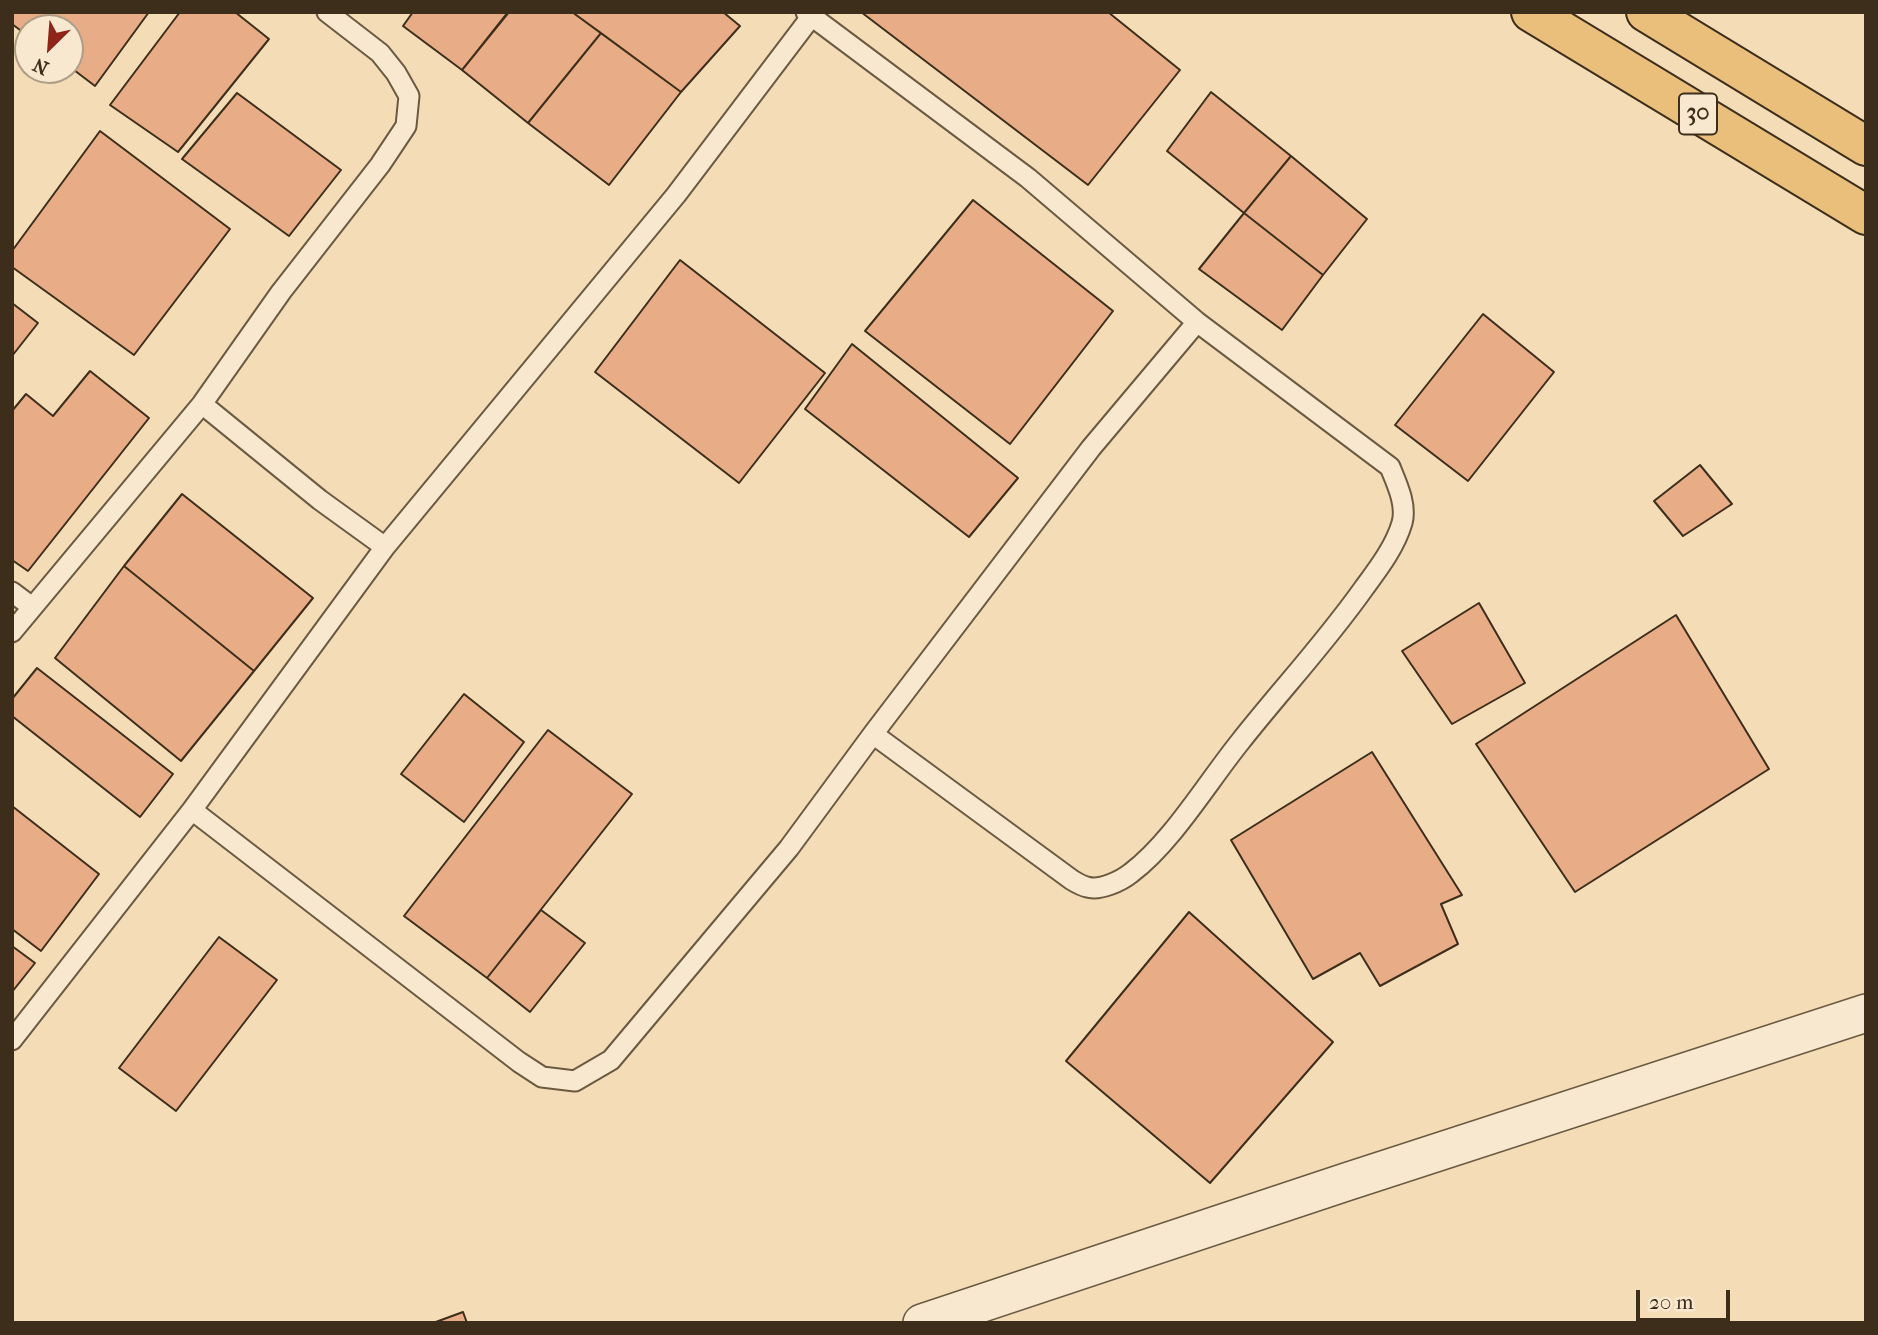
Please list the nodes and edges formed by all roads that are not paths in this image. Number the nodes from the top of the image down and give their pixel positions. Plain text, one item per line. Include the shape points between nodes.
1 (327, 12) edge
2 (1531, 12) edge
3 (1646, 12) edge
4 (809, 14) edge
5 (1866, 146) edge
6 (1866, 215) edge
7 (1197, 322) junction
8 (202, 404) junction
9 (385, 547) junction
10 (12, 592) edge
11 (32, 607) junction
12 (12, 632) edge
13 (873, 734) junction
14 (192, 810) junction
15 (1866, 1013) edge
16 (12, 1040) edge
17 (922, 1323) edge

1 - 8 lane via 380,52 396,73 409,96 407,126
2 - 6 highway, 30
3 - 5 highway, 30
4 - 7 lane via 1028,178
4 - 9 lane via 676,195
7 - 13 lane via 1091,448
7 - 13 lane via 1390,467 1403,521 1382,562 1347,612 1169,835 1129,875 1100,887 1072,880
8 - 9 lane
8 - 11 lane
9 - 14 lane
10 - 11 lane
11 - 12 lane
13 - 14 lane via 789,848 666,996 611,1060 575,1081 542,1077 519,1062
14 - 16 lane
15 - 17 street

